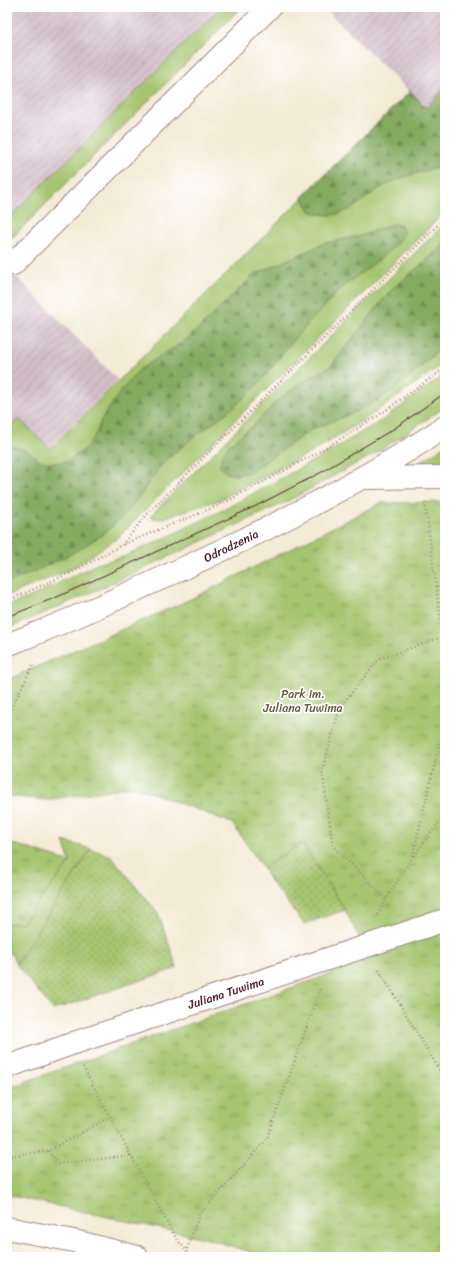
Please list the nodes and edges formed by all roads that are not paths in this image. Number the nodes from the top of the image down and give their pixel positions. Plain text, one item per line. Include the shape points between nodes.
1 (270, 7) edge
2 (7, 258) edge
3 (445, 427) edge
4 (445, 477) edge
5 (364, 478) junction
6 (7, 645) edge
7 (445, 920) edge
8 (7, 1067) edge
9 (7, 1228) edge
10 (137, 1257) edge

1 - 2 street via 13,264
3 - 5 street, Odrodzenia
4 - 5 street
5 - 6 street, Odrodzenia via 294,516 211,556
7 - 8 street, Juliana Tuwima
9 - 10 street

